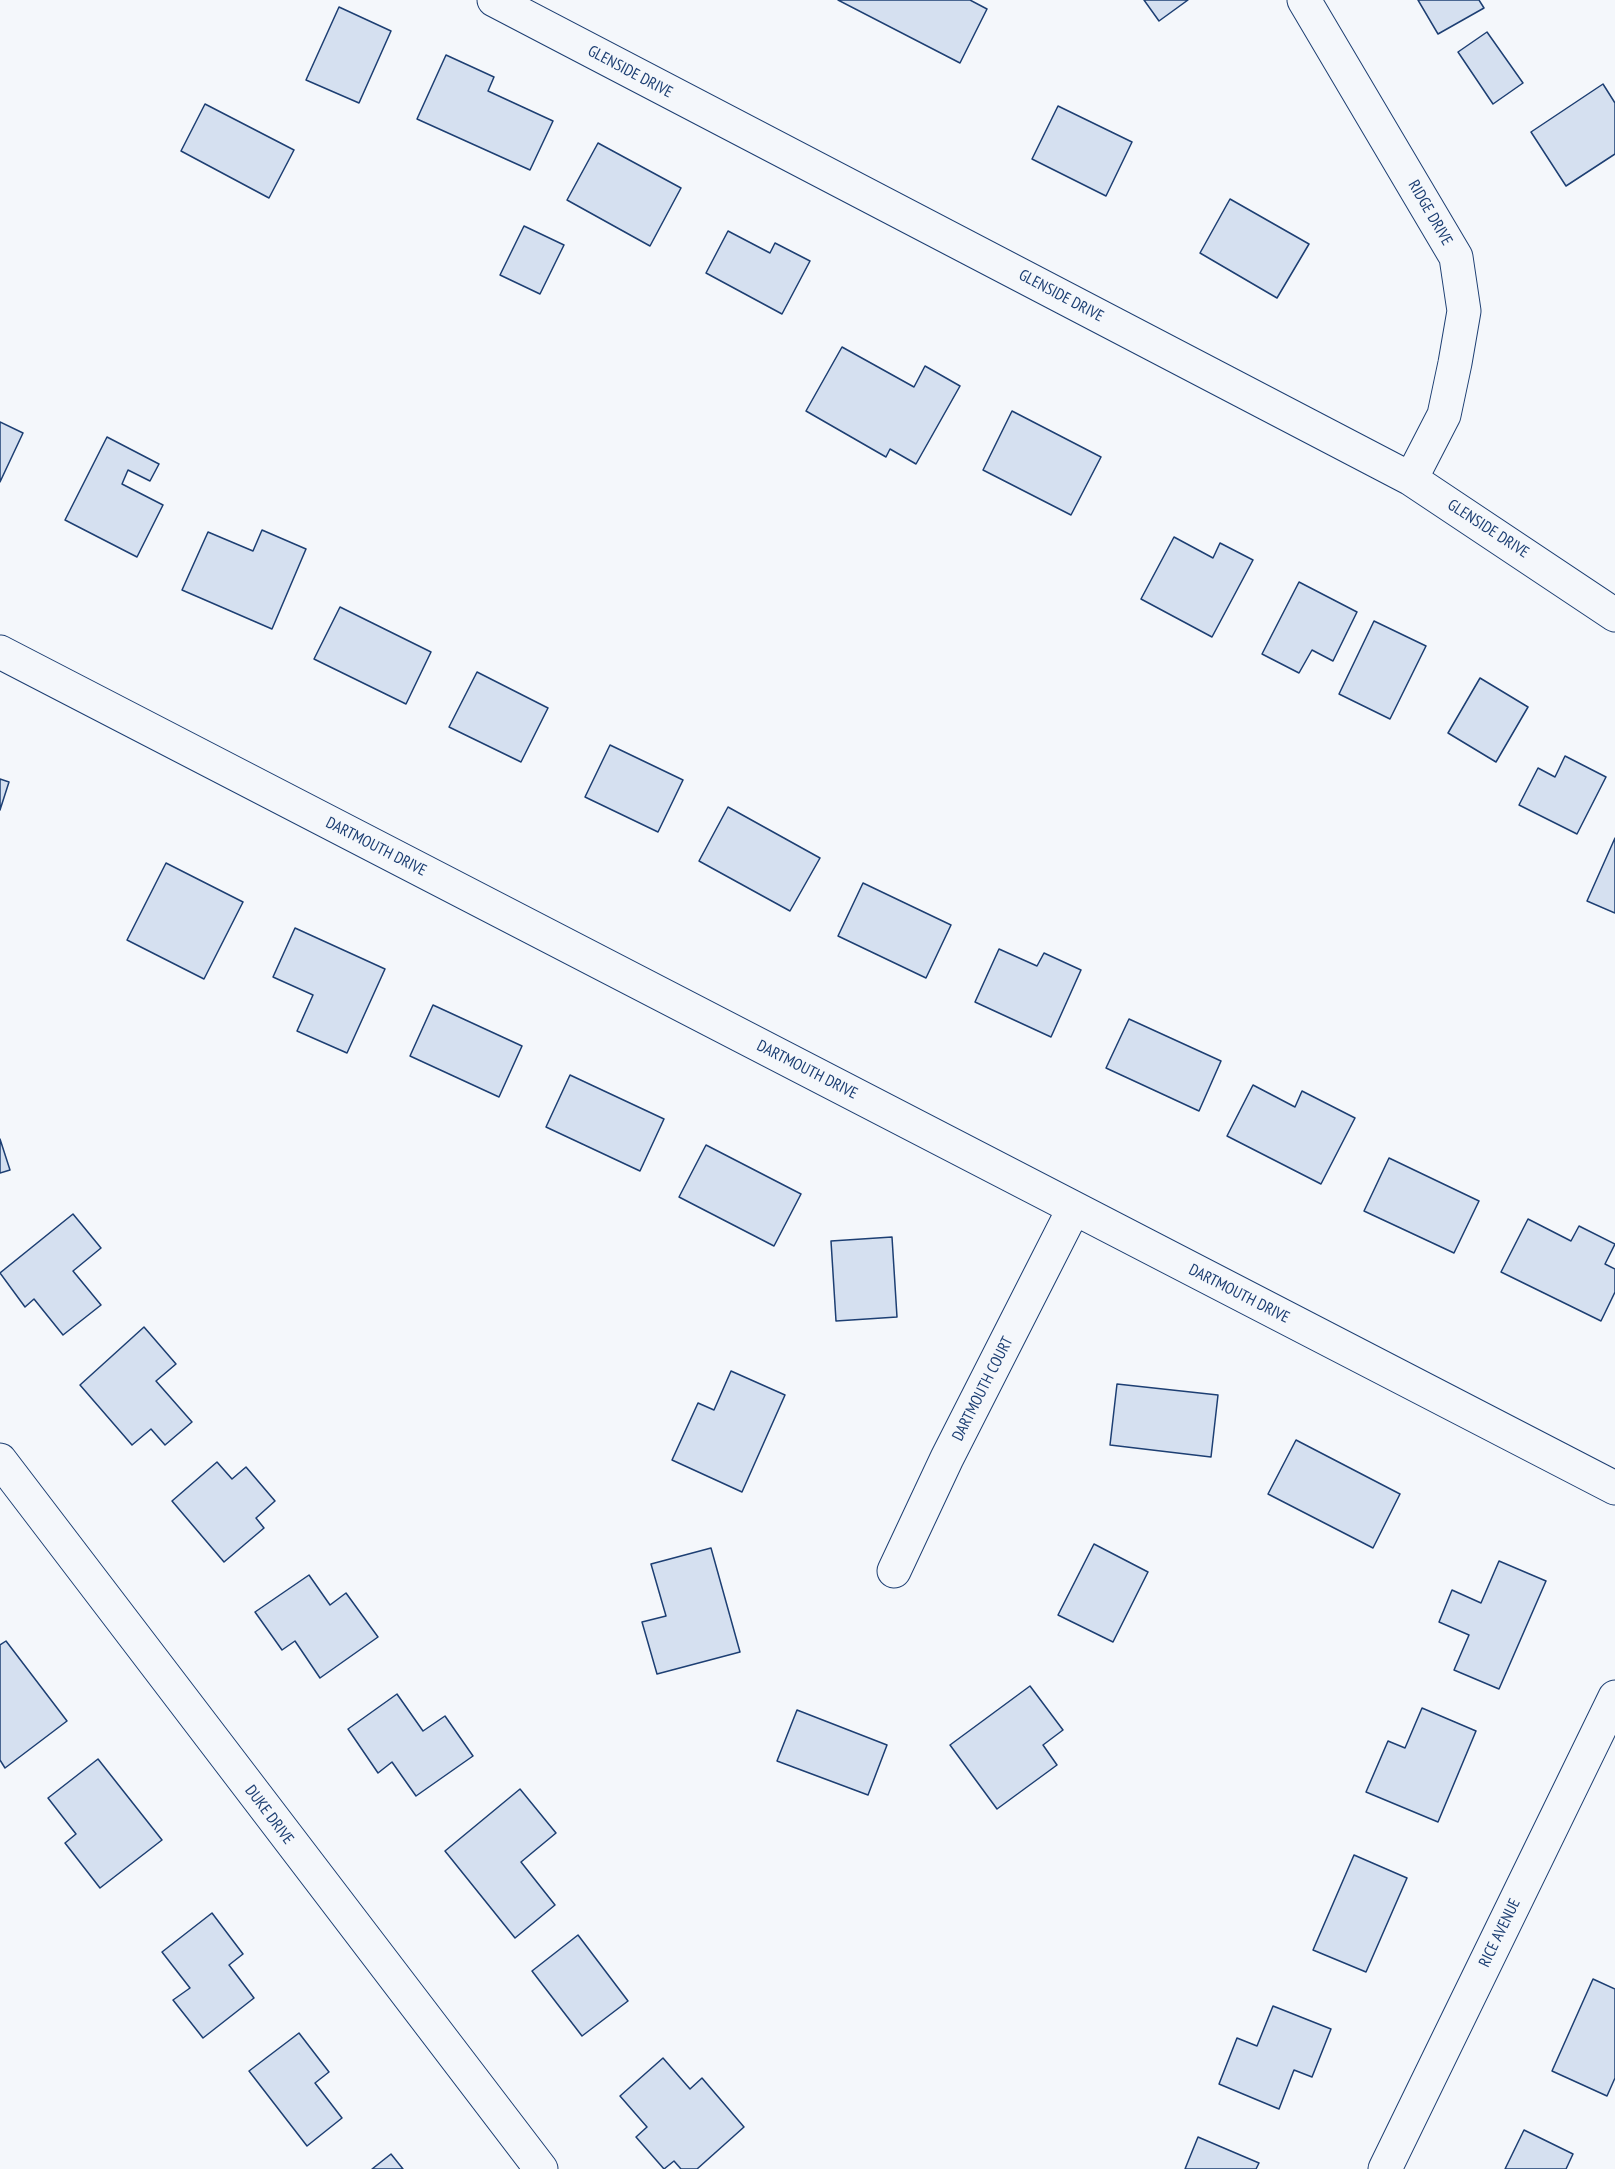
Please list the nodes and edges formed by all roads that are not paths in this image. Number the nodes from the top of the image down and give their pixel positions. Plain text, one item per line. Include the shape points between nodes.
1 (494, 0) edge
2 (1304, 0) edge
3 (1411, 479) junction
4 (1615, 615) edge
5 (0, 652) edge
6 (1074, 1208) junction
7 (0, 1460) edge
8 (1615, 1488) edge
9 (894, 1571) dead end
10 (1615, 1697) edge
11 (541, 2169) edge
12 (1385, 2169) edge

1 - 3 street, GLENSIDE DRIVE
2 - 3 street, RIDGE DRIVE via 1456,257 1464,311 1455,363 1444,415
3 - 4 street, GLENSIDE DRIVE
5 - 6 street, DARTMOUTH DRIVE
6 - 8 street, DARTMOUTH DRIVE
6 - 9 street, DARTMOUTH COURT
7 - 11 street, DUKE DRIVE
10 - 12 street, RICE AVENUE

